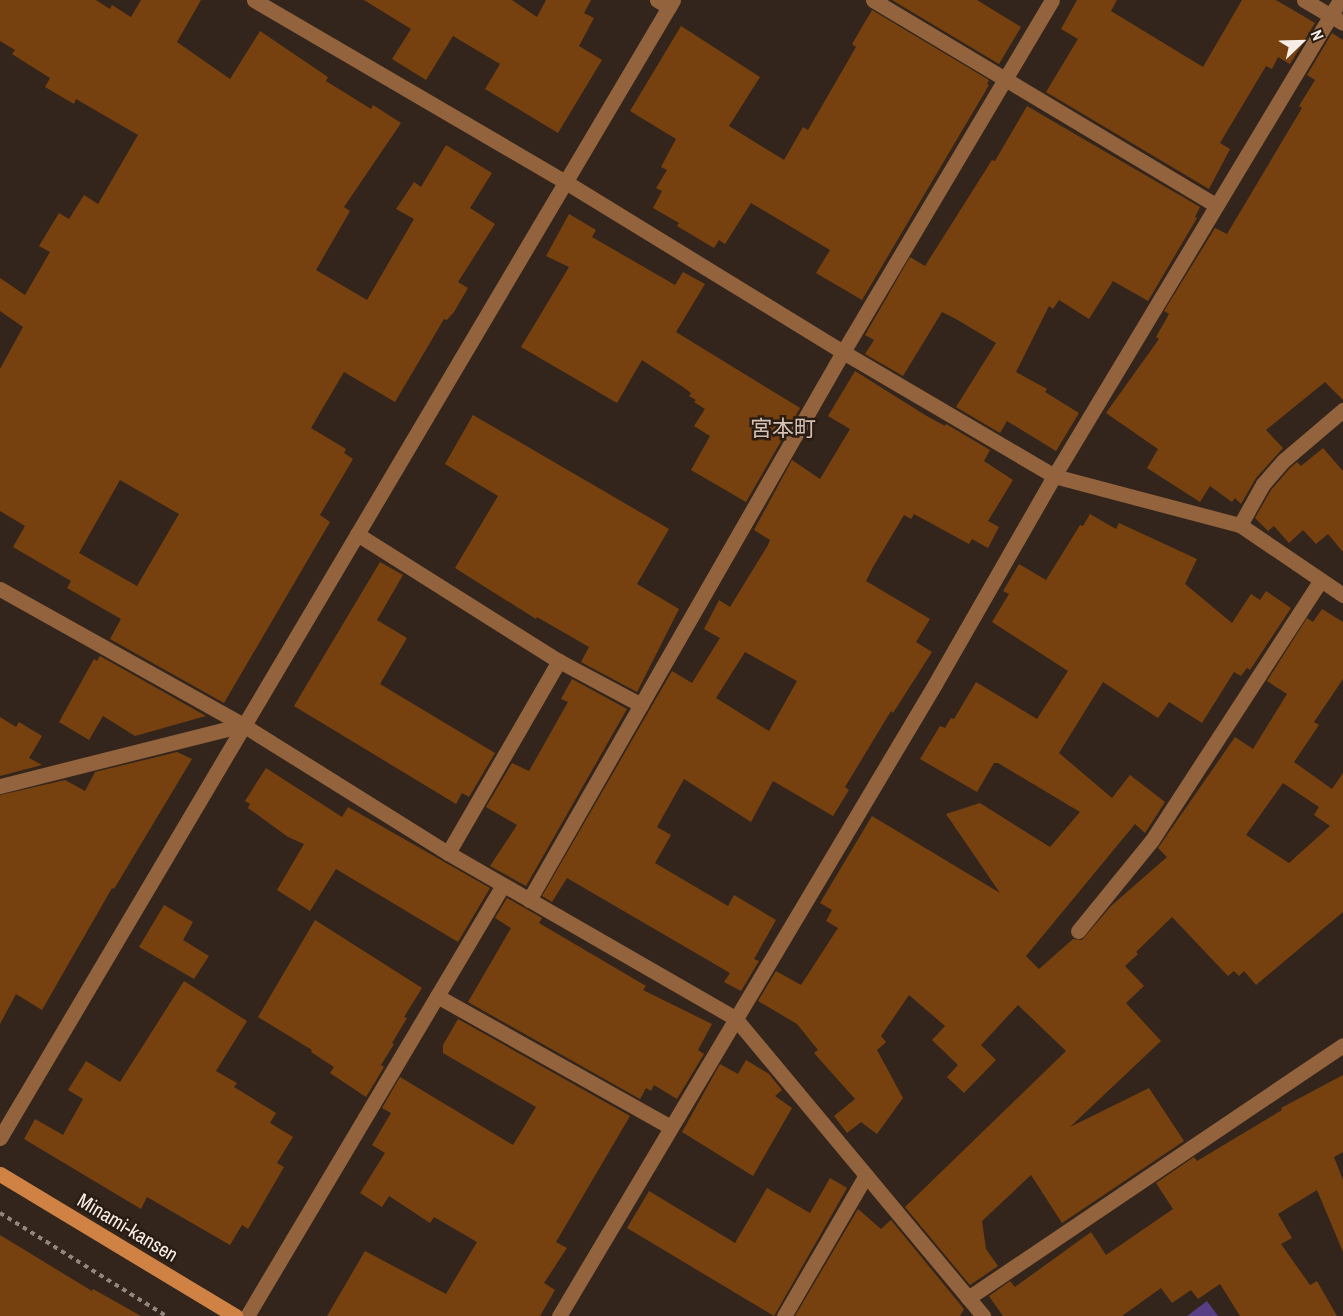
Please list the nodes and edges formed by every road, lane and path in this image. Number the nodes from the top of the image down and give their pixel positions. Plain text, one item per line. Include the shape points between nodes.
1 (254, 0) edge
2 (873, 0) edge
3 (1052, 0) edge
4 (1304, 0) edge
5 (1340, 0) edge
6 (666, 2) edge
7 (1337, 19) edge
8 (1005, 79) junction
9 (564, 181) junction
10 (1216, 205) junction
11 (843, 352) junction
12 (1343, 410) edge
13 (1054, 476) junction
14 (1240, 525) junction
15 (357, 534) junction
16 (1320, 581) junction
17 (0, 589) edge
18 (1343, 596) edge
19 (559, 661) junction
20 (641, 705) junction
21 (243, 725) junction
22 (0, 786) edge
23 (448, 853) junction
24 (503, 885) junction
25 (529, 900) junction
26 (1078, 931) dead end
27 (437, 996) junction
28 (735, 1018) junction
29 (1343, 1046) edge
30 (670, 1128) junction
31 (0, 1138) edge
32 (0, 1174) edge
33 (866, 1175) junction
34 (0, 1213) edge
35 (968, 1298) junction
36 (166, 1316) edge
37 (235, 1316) edge
38 (248, 1316) edge
39 (559, 1316) edge
40 (784, 1316) edge
41 (983, 1316) edge

1 - 9 street
2 - 8 street
3 - 8 street
4 - 7 street
5 - 7 street
6 - 9 street
7 - 10 street
8 - 10 street
8 - 11 street
9 - 11 street
9 - 15 street
10 - 13 street
11 - 13 street
11 - 20 street
12 - 14 street via 1283,461 1263,484
13 - 14 street
13 - 28 street
14 - 16 street
15 - 19 street
15 - 21 street
16 - 18 street
16 - 26 street via 1152,840
17 - 21 street
19 - 20 street
19 - 23 street
20 - 25 street
21 - 22 street
21 - 23 street
21 - 31 street
23 - 24 street
24 - 25 street
24 - 27 street
25 - 28 street
27 - 30 street
27 - 38 street
28 - 30 street
28 - 33 street
29 - 35 street
30 - 39 street
32 - 37 main road, Minami-kansen
33 - 35 street
33 - 40 street
34 - 36 path
35 - 41 street

